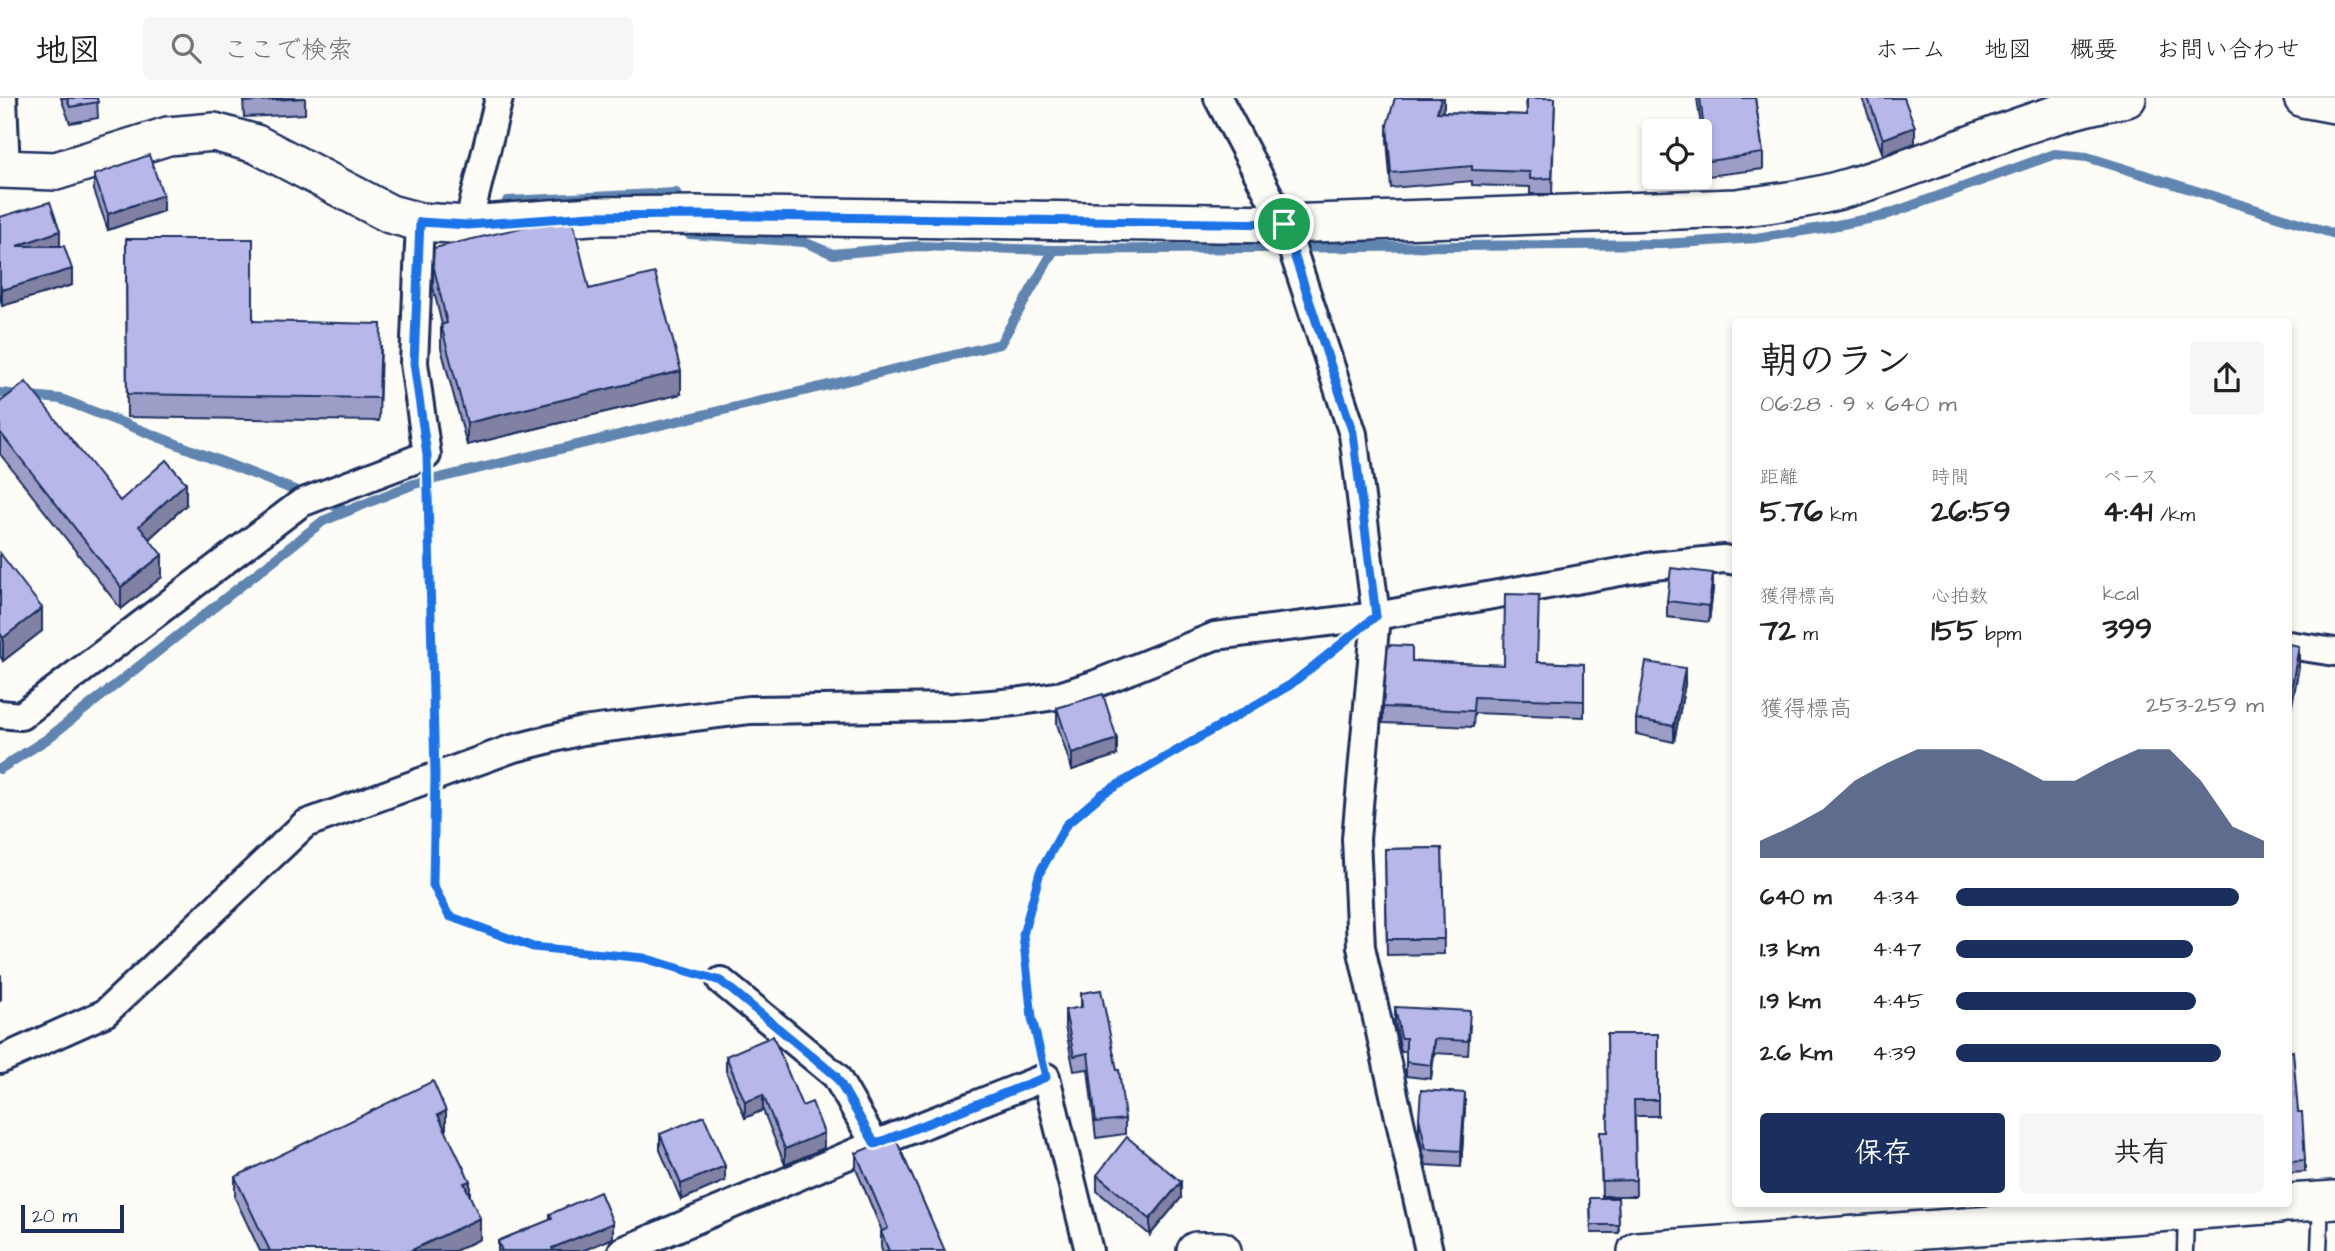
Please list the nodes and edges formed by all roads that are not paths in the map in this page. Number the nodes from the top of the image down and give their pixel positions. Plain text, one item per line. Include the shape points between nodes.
1 (2, 98) edge
2 (499, 98) edge
3 (1217, 98) edge
4 (2127, 98) edge
5 (2303, 98) edge
6 (2335, 104) edge
7 (3, 170) edge
8 (420, 222) junction
9 (1284, 224) junction
10 (468, 225) junction
11 (1732, 560) edge
12 (1376, 616) junction
13 (2292, 645) edge
14 (2335, 652) edge
15 (0, 715) edge
16 (721, 981) road end
17 (0, 1060) edge
18 (875, 1144) junction
19 (2315, 1202) edge
20 (2240, 1207) edge
21 (2186, 1211) junction
22 (622, 1251) edge
23 (1089, 1251) edge
24 (1196, 1251) edge
25 (1222, 1251) edge
26 (1429, 1251) edge
27 (1637, 1251) edge
28 (1643, 1251) edge
29 (2185, 1251) edge
30 (2319, 1251) edge

1 - 7 street
2 - 10 street
3 - 9 street
4 - 9 street via 2078,106 1847,188 1795,201 1737,208
5 - 6 street
7 - 8 street via 56,171 168,136 214,132 257,144 390,215
8 - 10 street
8 - 15 street via 414,363 427,455 301,503 21,716
9 - 10 street via 682,215
9 - 12 street via 1353,433
11 - 12 street via 1653,566
12 - 17 street via 1215,636 1062,695 954,707 749,710 557,737 511,749 305,824 105,1013
12 - 26 street via 1356,839 1362,947
13 - 14 street
16 - 18 street via 836,1076
18 - 22 street
18 - 23 street via 1046,1077
19 - 30 lane
20 - 21 street
21 - 28 street
21 - 29 lane
24 - 25 street
27 - 28 street

